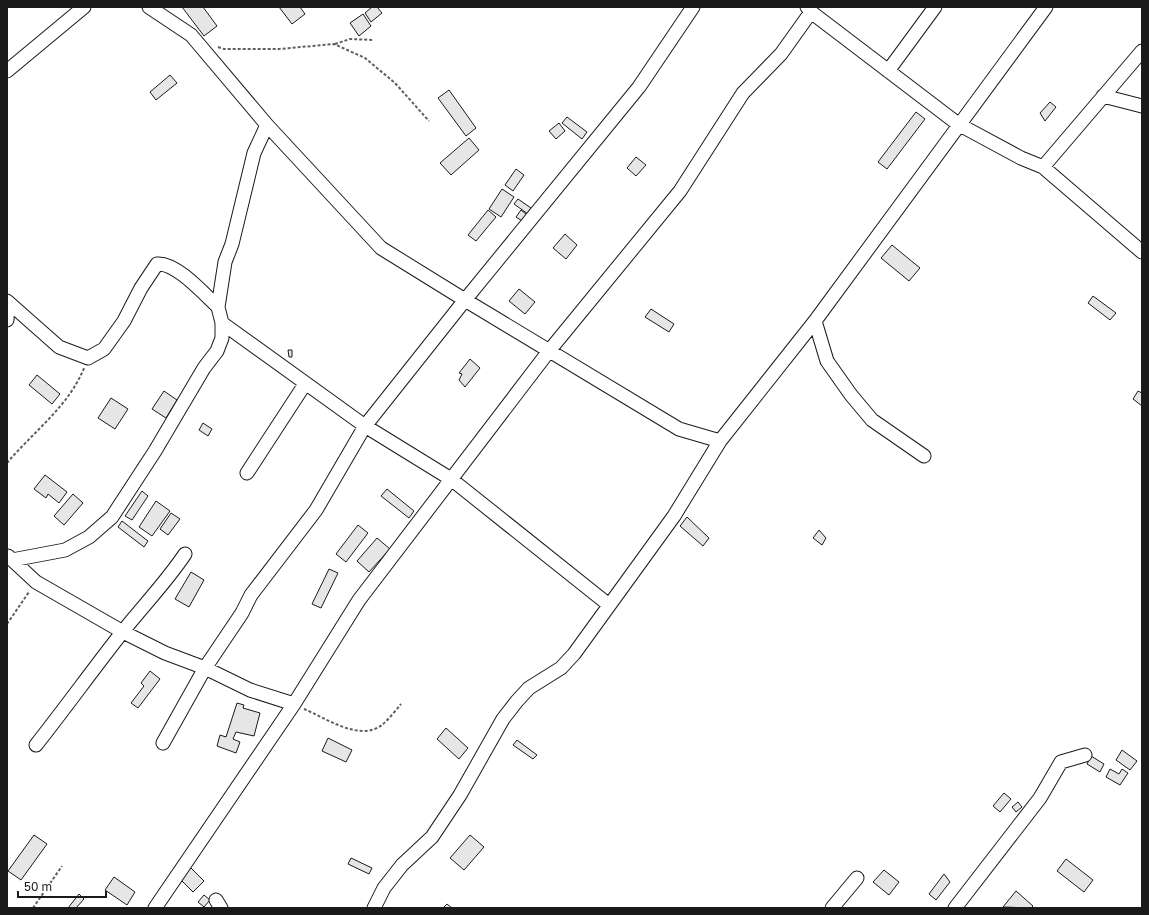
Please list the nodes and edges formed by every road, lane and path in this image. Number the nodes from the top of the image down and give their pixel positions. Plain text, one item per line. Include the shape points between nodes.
1 (84, 7) edge
2 (149, 7) edge
3 (694, 7) edge
4 (934, 7) edge
5 (1046, 7) edge
6 (809, 10) edge
7 (374, 40) dead end
8 (334, 44) junction
9 (218, 46) dead end
10 (1142, 51) edge
11 (7, 71) edge
12 (888, 71) junction
13 (1103, 96) junction
14 (1142, 106) edge
15 (429, 121) dead end
16 (958, 124) junction
17 (267, 125) junction
18 (1043, 167) junction
19 (1142, 252) edge
20 (466, 300) junction
21 (7, 301) edge
22 (218, 306) junction
23 (7, 320) edge
24 (815, 321) junction
25 (222, 323) junction
26 (549, 352) junction
27 (88, 358) junction
28 (305, 384) junction
29 (365, 426) junction
30 (720, 441) junction
31 (924, 456) dead end
32 (7, 463) edge
33 (247, 473) dead end
34 (451, 479) junction
35 (185, 554) dead end
36 (9, 558) edge
37 (36, 582) junction
38 (609, 604) junction
39 (7, 624) edge
40 (123, 632) junction
41 (205, 668) junction
42 (294, 704) junction
43 (402, 704) dead end
44 (163, 743) dead end
45 (36, 746) dead end
46 (1085, 755) dead end
47 (62, 866) dead end
48 (857, 878) dead end
49 (33, 908) edge
50 (154, 908) edge
51 (374, 908) edge
52 (832, 908) edge
53 (955, 908) edge

1 - 11 street
2 - 17 street via 191,35
3 - 20 street via 639,87
4 - 12 street
5 - 16 street
6 - 12 street
6 - 26 street via 781,54 744,93 680,190
7 - 8 path via 350,39
8 - 9 path via 279,49 224,49
8 - 15 path via 365,58 395,83
10 - 13 street
12 - 16 street
13 - 14 street
13 - 18 street
16 - 18 street
16 - 24 street
17 - 20 street via 380,248
17 - 22 street via 254,153 232,244 225,262
18 - 19 street
20 - 26 street
20 - 29 street
21 - 23 street
21 - 27 street via 59,347
22 - 25 street
22 - 27 street via 173,267 157,264 124,321 104,349
24 - 30 street
24 - 31 street via 827,361 851,395 872,420
25 - 28 street
25 - 36 street via 222,338 217,351 112,517 90,537 65,550
26 - 30 street via 679,429
26 - 34 street
27 - 32 path via 80,380
28 - 29 street
28 - 33 street
29 - 34 street
29 - 41 street via 316,510 251,594 238,619
30 - 38 street via 674,516
34 - 38 street
34 - 42 street via 359,600
35 - 40 street via 169,578
36 - 37 street
37 - 39 path
37 - 40 street
38 - 51 street via 561,668 529,688 517,701 432,837 402,865 384,888
40 - 41 street via 165,653
40 - 45 street
41 - 42 street via 250,690
41 - 44 street
42 - 43 path via 354,730 369,731 382,724
42 - 50 street
46 - 53 street via 1061,762 1040,798
47 - 49 path
48 - 52 street

